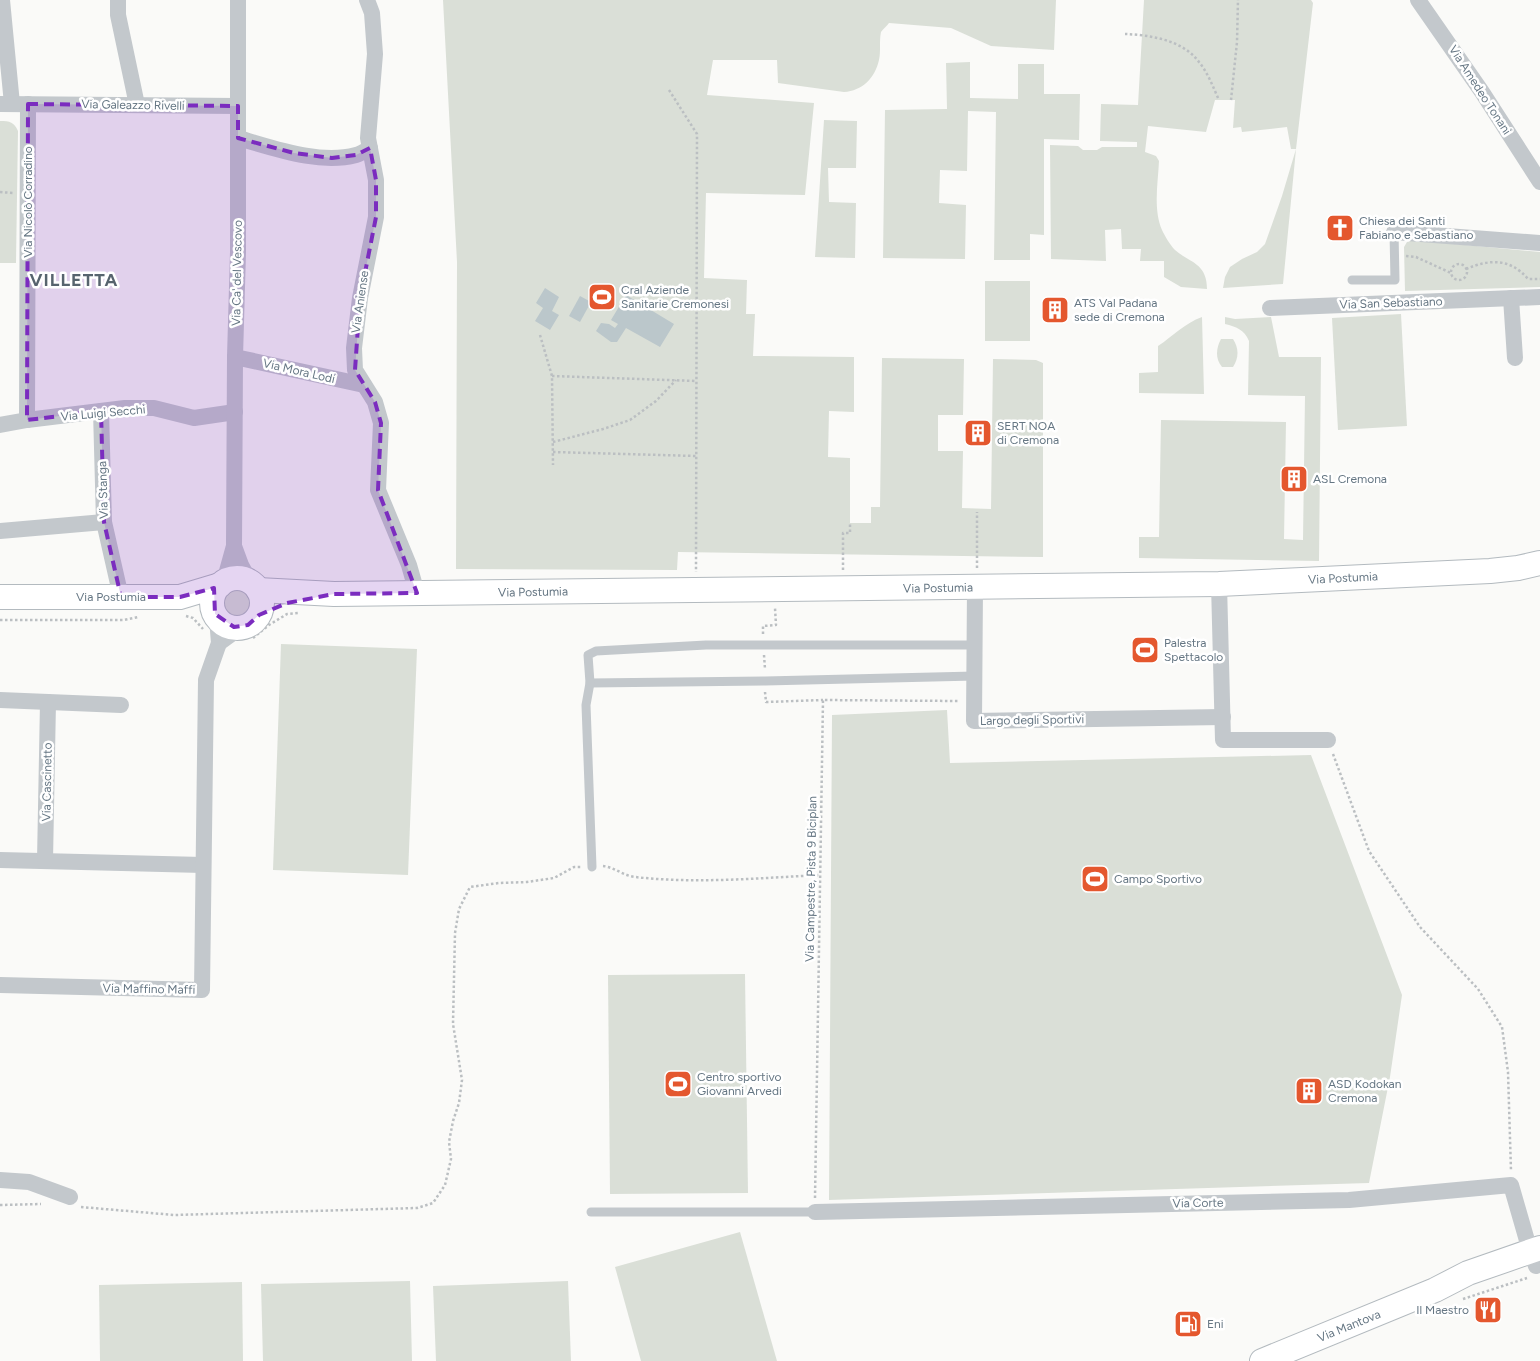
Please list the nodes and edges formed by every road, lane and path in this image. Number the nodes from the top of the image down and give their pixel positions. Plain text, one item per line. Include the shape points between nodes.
1 (2, 0) edge
2 (118, 0) edge
3 (238, 0) edge
4 (368, 0) edge
5 (1238, 0) edge
6 (1418, 0) edge
7 (1125, 34) dead end
8 (669, 90) dead end
9 (1219, 100) dead end
10 (1232, 100) dead end
11 (13, 104) edge
12 (137, 105) junction
13 (238, 106) junction
14 (238, 138) junction
15 (370, 148) junction
16 (1540, 182) edge
17 (1394, 232) joint
18 (1540, 243) edge
19 (1404, 256) dead end
20 (1466, 269) junction
21 (1451, 272) junction
22 (1540, 279) edge
23 (1352, 280) dead end
24 (1540, 297) edge
25 (1511, 298) junction
26 (1270, 308) dead end
27 (540, 335) dead end
28 (234, 356) junction
29 (1515, 358) dead end
30 (552, 376) junction
31 (676, 380) junction
32 (696, 381) junction
33 (364, 385) junction
34 (101, 411) junction
35 (234, 412) junction
36 (28, 420) junction
37 (0, 425) edge
38 (553, 442) junction
39 (553, 452) junction
40 (696, 456) junction
41 (553, 465) dead end
42 (977, 512) dead end
43 (104, 522) junction
44 (850, 523) dead end
45 (0, 531) edge
46 (234, 546) junction
47 (1540, 563) edge
48 (696, 578) dead end
49 (976, 579) junction
50 (222, 583) junction
51 (1219, 584) junction
52 (254, 586) junction
53 (843, 589) junction
54 (334, 594) junction
55 (417, 594) junction
56 (0, 597) edge
57 (121, 597) junction
58 (180, 597) junction
59 (216, 614) junction
60 (250, 621) junction
61 (220, 643) junction
62 (975, 645) junction
63 (975, 676) junction
64 (590, 683) junction
65 (0, 700) edge
66 (48, 702) junction
67 (975, 702) junction
68 (121, 705) dead end
69 (1223, 717) junction
70 (1328, 740) joint
71 (0, 860) edge
72 (45, 861) junction
73 (203, 865) junction
74 (592, 867) junction
75 (820, 875) junction
76 (0, 985) edge
77 (0, 1180) edge
78 (1512, 1185) junction
79 (74, 1202) joint
80 (49, 1204) dead end
81 (0, 1205) edge
82 (591, 1212) dead end
83 (815, 1212) junction
84 (1537, 1258) edge
85 (1262, 1361) edge

1 - 11 street, Via Nicolò Corradino
2 - 12 street via 118,15
3 - 13 street, Via Ca' del Vescovo
4 - 15 street, Via Aniense via 375,54 368,138
5 - 10 path
6 - 16 street, Via Amedeo Tonani
7 - 9 path via 1142,34 1190,51
8 - 32 path via 697,134
11 - 12 street, Via Galeazzo Rivelli
11 - 36 street, Via Nicolò Corradino
12 - 13 street, Via Galeazzo Rivelli
13 - 14 street, Via Ca' del Vescovo
14 - 15 street via 294,153 332,158 356,155
14 - 28 street, Via Ca' del Vescovo
15 - 33 street, Via Aniense via 376,180 376,216 354,348 355,370
17 - 18 street
17 - 23 lane via 1395,280
19 - 21 path via 1416,256
20 - 21 path via 1461,264 1456,265
20 - 21 path via 1465,277 1460,279 1455,279
20 - 22 path via 1479,264 1507,263 1528,279
24 - 25 street, Via San Sebastiano
25 - 26 street, Via San Sebastiano
25 - 29 street
27 - 30 path
28 - 33 street, Via Mora Lodi
28 - 35 street, Via Ca' del Vescovo
30 - 31 path
30 - 38 path
31 - 32 path
31 - 38 path via 656,401 630,420
32 - 40 path
33 - 55 street, Via Aniense via 375,402 381,423 378,490 409,565
34 - 35 street, Via Luigi Secchi via 154,408 194,418
34 - 36 street, Via Luigi Secchi
34 - 43 street, Via Stanga
35 - 46 street, Via Ca' del Vescovo
36 - 37 street, Via Luigi Secchi
38 - 39 path
39 - 40 path
39 - 41 path
40 - 48 path
42 - 49 path
43 - 45 street
43 - 57 street, Via Stanga
44 - 53 path via 850,533 843,533
46 - 50 street, Via Ca' del Vescovo
46 - 52 street, Via Ca' del Vescovo
47 - 51 street, Via Postumia via 1490,571
49 - 51 street, Via Postumia
49 - 53 street, Via Postumia
49 - 62 street, Largo degli Sportivi
50 - 52 street, Via Postumia via 237,578
50 - 58 street, Via Postumia
50 - 59 street via 213,597
51 - 69 street
52 - 54 street, Via Postumia
52 - 60 street via 262,602
53 - 55 street, Via Postumia
54 - 55 street, Via Postumia
54 - 60 street, Via Postumia via 287,603
56 - 57 street, Via Postumia
57 - 58 street, Via Postumia
58 - 59 street via 200,603
59 - 60 street via 228,626
59 - 61 street, Via Maffino Maffi
60 - 61 street
61 - 73 street, Via Maffino Maffi via 206,680
62 - 63 street, Largo degli Sportivi
62 - 64 lane via 706,645 596,651 588,655
63 - 64 lane
63 - 67 street, Largo degli Sportivi
64 - 74 lane via 586,705
65 - 66 street
66 - 68 street
66 - 72 street, Via Cascinetto
67 - 69 street, Largo degli Sportivi via 974,721
67 - 75 path, Via Campestre, Pista 9 Biciplan via 822,700
69 - 70 street via 1223,740
70 - 78 path via 1369,851 1420,926 1478,990 1502,1026 1508,1072
71 - 72 street
72 - 73 street
73 - 76 street, Via Maffino Maffi via 202,990
74 - 75 path via 606,866 633,877 663,879
74 - 79 path via 574,867 554,878 470,887 459,909 455,933 454,1024 462,1080 450,1142 451,1159 445,1184 434,1203 417,1208 174,1215
75 - 83 path, Via Campestre, Pista 9 Biciplan
77 - 79 street via 29,1182
78 - 83 street, Via Corte via 1349,1200
78 - 84 street
80 - 81 path
82 - 83 lane
84 - 85 street, Via Mantova via 1468,1273 1435,1290

